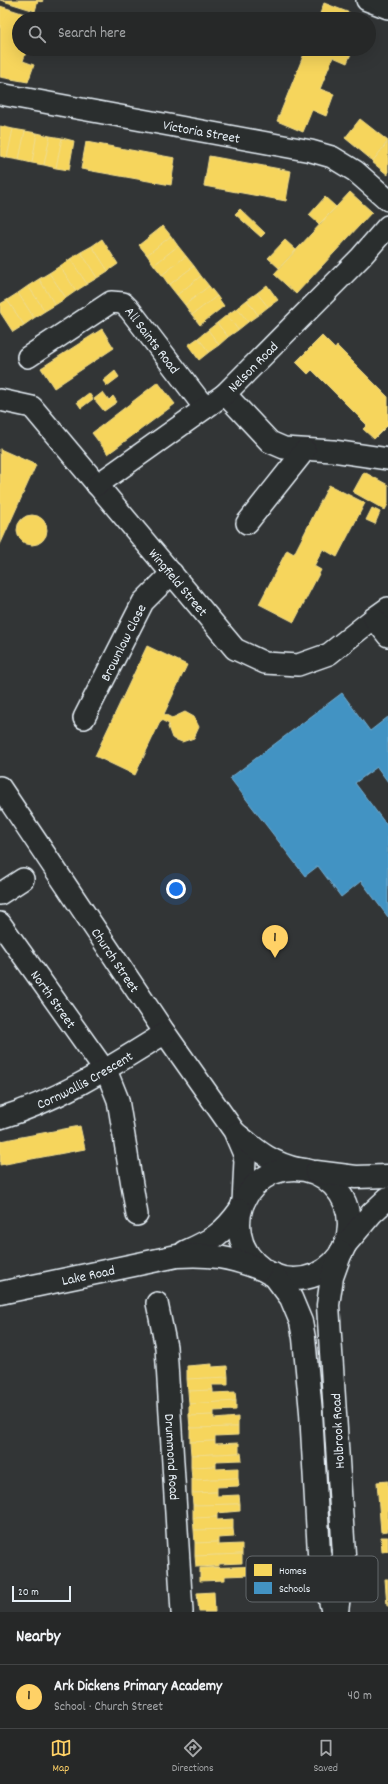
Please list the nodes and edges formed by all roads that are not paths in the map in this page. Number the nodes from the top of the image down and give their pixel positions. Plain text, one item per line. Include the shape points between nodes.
1 (367, 0) edge
2 (388, 8) edge
3 (0, 94) edge
4 (388, 200) edge
5 (388, 226) edge
6 (28, 357) dead end
7 (225, 394) junction
8 (0, 400) edge
9 (205, 408) junction
10 (305, 450) junction
11 (388, 459) edge
12 (97, 485) junction
13 (247, 523) dead end
14 (172, 573) junction
15 (381, 613) edge
16 (388, 636) edge
17 (84, 718) dead end
18 (0, 787) edge
19 (23, 879) dead end
20 (0, 894) edge
21 (0, 923) edge
22 (165, 1033) junction
23 (106, 1072) junction
24 (0, 1118) edge
25 (234, 1132) junction
26 (305, 1170) junction
27 (388, 1176) edge
28 (388, 1198) edge
29 (242, 1206) junction
30 (137, 1215) dead end
31 (342, 1249) junction
32 (177, 1256) junction
33 (270, 1273) junction
34 (0, 1293) edge
35 (156, 1302) dead end
36 (320, 1556) edge
37 (344, 1556) edge
38 (331, 1602) edge
39 (338, 1602) edge
40 (182, 1612) edge
41 (333, 1612) edge
42 (337, 1612) edge

1 - 2 street
3 - 4 street, Victoria Street via 311,151 332,157 355,171
5 - 7 street, Nelson Road via 361,257
6 - 9 street, All Saints Road via 111,302 123,303
7 - 9 street, Nelson Road
7 - 10 street via 270,442 284,448
8 - 12 street, Wingfield Street via 32,407
9 - 12 street, Nelson Road
10 - 11 street via 333,451
10 - 13 street
12 - 14 street, Wingfield Street
14 - 15 street, Wingfield Street via 235,649 265,664 298,665 329,654
14 - 17 street, Brownlow Close via 143,602
15 - 16 street
18 - 22 street, Church Street
19 - 20 street
21 - 23 street, North Street
22 - 23 street, Cornwallis Crescent
22 - 25 street, Church Street
23 - 24 street, Cornwallis Crescent via 44,1102
23 - 30 street, North Street via 118,1100
25 - 26 street, Church Street via 275,1162
25 - 29 street, Church Street via 245,1160
26 - 27 main road via 356,1177
26 - 29 main road via 286,1169 266,1176 251,1189
26 - 31 main road via 328,1181 344,1202 348,1227
28 - 31 main road
29 - 32 main road, Lake Road via 231,1222 211,1241
29 - 33 main road via 239,1226 243,1245 252,1260
31 - 33 main road via 327,1267 308,1276 286,1278
31 - 37 main road, Holbrook Road via 332,1278 328,1305
32 - 33 main road, Lake Road via 216,1256 236,1260
32 - 34 main road, Lake Road
33 - 36 main road, Holbrook Road via 291,1298 301,1322 304,1338
35 - 40 street, Drummond Road via 166,1347
38 - 41 main road, Holbrook Road
39 - 42 main road, Holbrook Road

